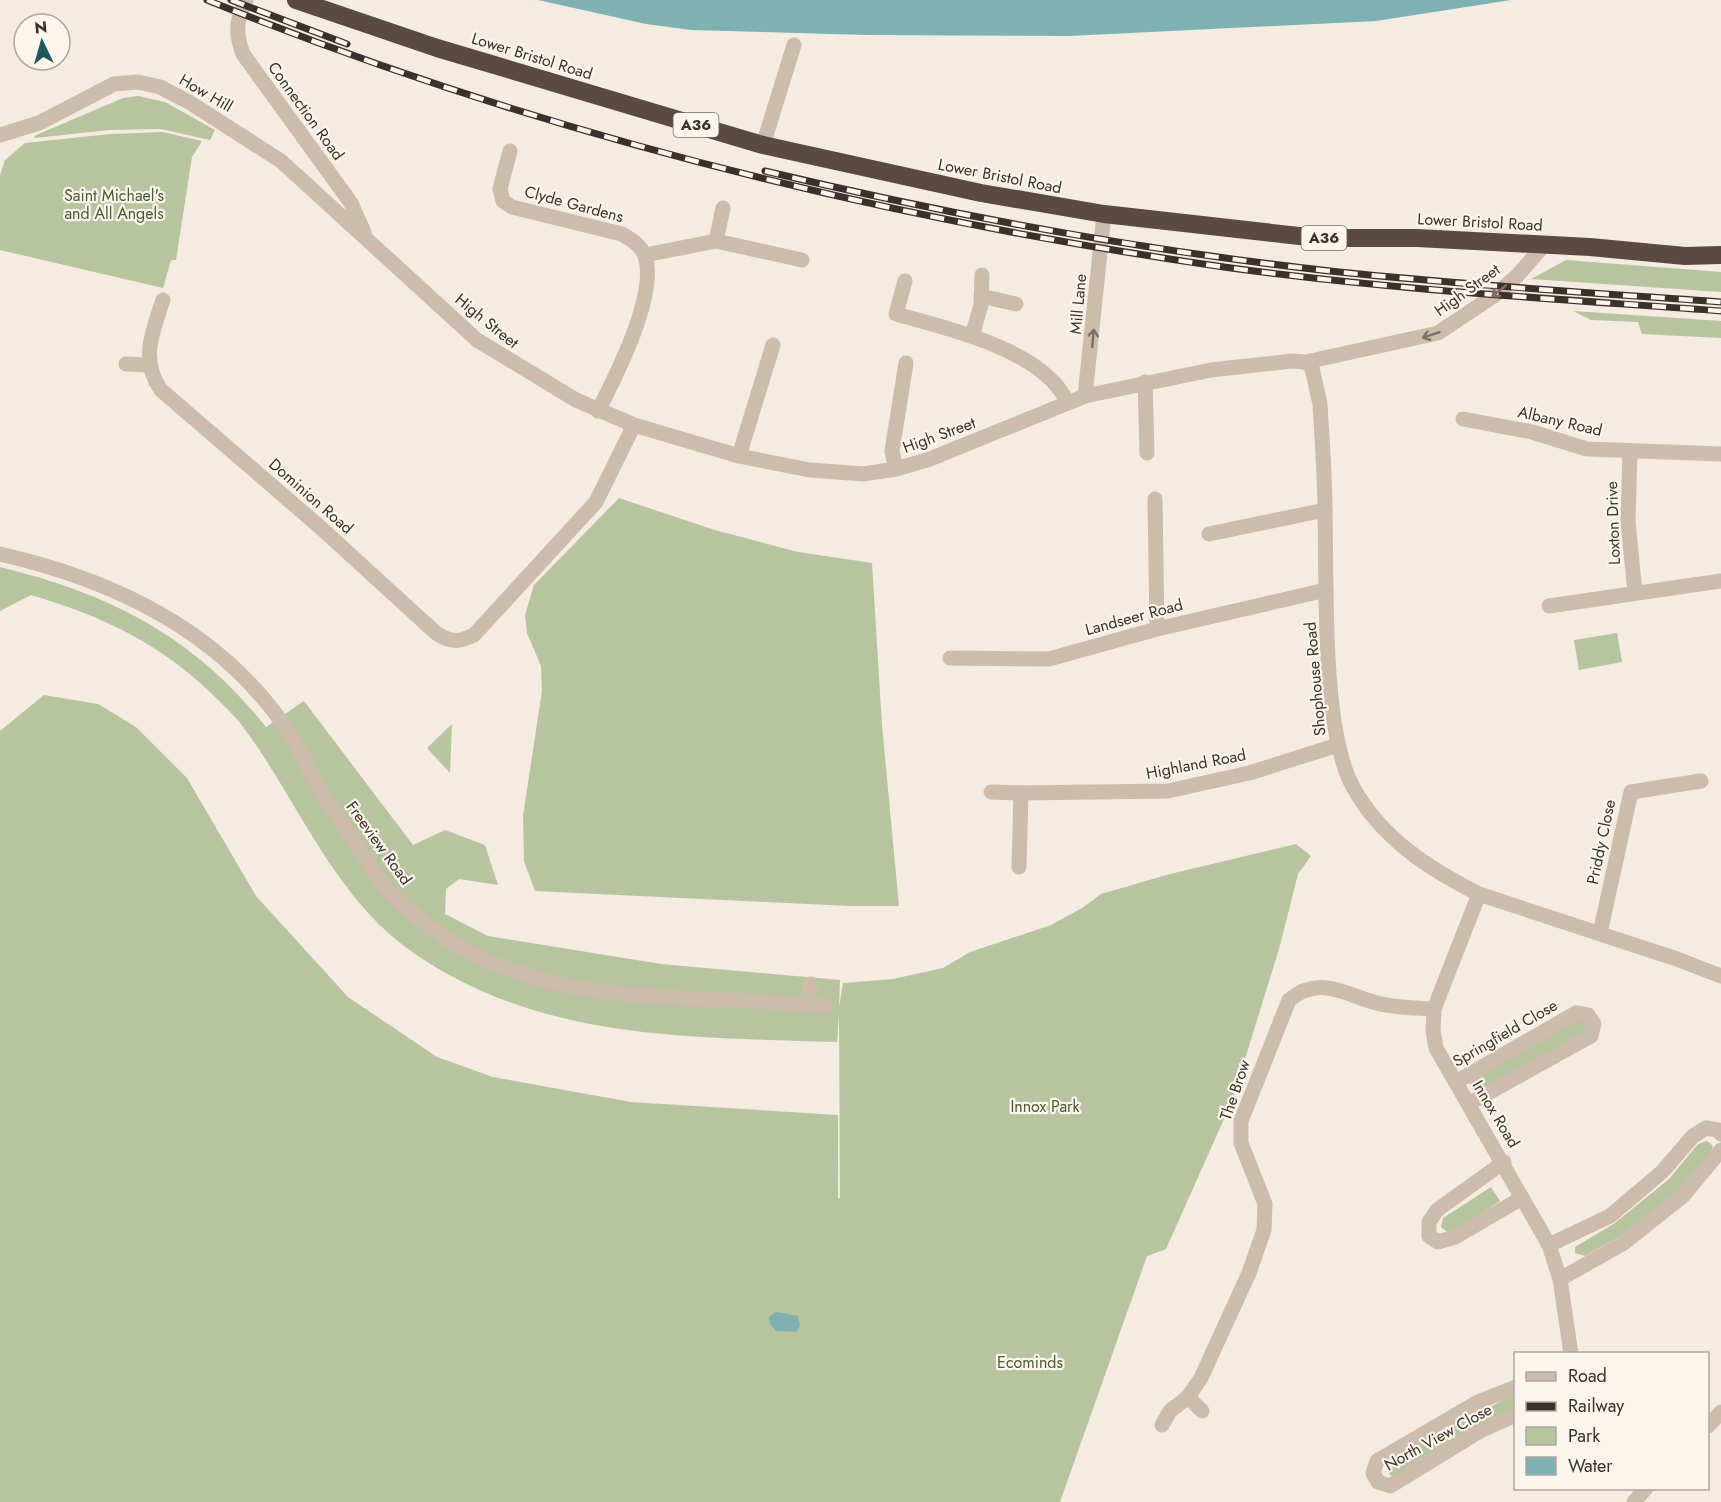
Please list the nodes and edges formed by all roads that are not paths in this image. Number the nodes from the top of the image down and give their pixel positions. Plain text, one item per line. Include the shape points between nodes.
1 (246, 0) edge
2 (296, 0) edge
3 (794, 45) dead end
4 (0, 135) edge
5 (763, 145) junction
6 (510, 151) dead end
7 (723, 208) dead end
8 (1104, 214) junction
9 (368, 239) junction
10 (716, 241) junction
11 (1544, 245) junction
12 (645, 255) junction
13 (1721, 255) edge
14 (802, 260) dead end
15 (982, 275) dead end
16 (905, 281) dead end
17 (981, 296) junction
18 (163, 300) dead end
19 (1016, 304) dead end
20 (972, 336) junction
21 (773, 345) dead end
22 (1306, 362) junction
23 (906, 363) dead end
24 (126, 364) dead end
25 (149, 365) junction
26 (1145, 382) junction
27 (1085, 396) junction
28 (1067, 402) junction
29 (598, 411) junction
30 (1463, 419) dead end
31 (634, 425) junction
32 (1630, 452) junction
33 (1147, 453) dead end
34 (1721, 454) edge
35 (739, 456) junction
36 (896, 469) junction
37 (1155, 499) dead end
38 (1325, 510) junction
39 (1209, 534) dead end
40 (0, 554) edge
41 (1721, 580) edge
42 (1326, 590) junction
43 (1635, 593) junction
44 (1549, 606) dead end
45 (1157, 629) junction
46 (950, 658) dead end
47 (1338, 745) junction
48 (1701, 781) dead end
49 (991, 792) dead end
50 (1021, 793) junction
51 (1019, 867) dead end
52 (1479, 894) junction
53 (1600, 933) junction
54 (1721, 976) edge
55 (810, 984) dead end
56 (809, 1004) junction
57 (825, 1006) dead end
58 (1434, 1009) junction
59 (1456, 1082) junction
60 (1468, 1104) junction
61 (1721, 1134) edge
62 (1721, 1150) edge
63 (1504, 1162) junction
64 (1522, 1198) junction
65 (1549, 1245) junction
66 (1560, 1279) junction
67 (1571, 1352) edge
68 (1514, 1387) edge
69 (1188, 1397) junction
70 (1202, 1411) dead end
71 (1721, 1412) edge
72 (1514, 1415) edge
73 (1709, 1424) edge
74 (1162, 1425) dead end

1 - 9 street, Connection Road via 237,20 236,36 243,54 351,203
2 - 5 highway, Lower Bristol Road / A36 via 437,48
3 - 5 street
4 - 9 street, How Hill via 39,123 114,84 150,83 189,102 281,161
5 - 8 highway, Lower Bristol Road / A36 via 981,193
6 - 12 street, Clyde Gardens via 500,189 503,201 512,207 622,234 638,243
7 - 10 street
8 - 11 highway, Lower Bristol Road / A36 via 1317,238 1417,238
27 -> 8 street, Mill Lane
9 - 29 street, High Street via 477,340
10 - 12 street
10 - 14 street
11 - 13 highway, Lower Bristol Road / A36 via 1685,256
11 -> 22 street, High Street via 1495,295 1438,333
12 - 29 street via 649,272 632,343
15 - 17 street
16 - 20 street via 896,314
17 - 19 street
17 - 20 street
18 - 25 street via 147,353
20 - 28 street via 1026,362 1062,390
21 - 35 street
22 - 26 street, High Street via 1248,365
22 - 38 street, Shophouse Road via 1312,368 1320,404
23 - 36 street via 892,451
24 - 25 street
25 - 31 street, Dominion Road via 153,379 168,398 313,520 436,633 444,639 459,641 474,635 596,502
26 - 27 street, High Street
26 - 33 street
27 - 28 street, High Street
28 - 36 street, High Street via 948,453
29 - 31 street, High Street
30 - 32 street, Albany Road via 1532,432 1587,449
31 - 35 street, High Street
32 - 34 street, Albany Road
32 - 43 street, Loxton Drive via 1628,520
35 - 36 street, High Street via 836,473
37 - 45 street
38 - 39 street
38 - 42 street, Shophouse Road
40 - 56 street, Freeview Road via 116,590 217,652 251,684 295,742 327,802 388,891 441,933 478,956 522,974 583,989 697,1000
41 - 43 street
42 - 45 street, Landseer Road
42 - 47 street, Shophouse Road
43 - 44 street
45 - 46 street, Landseer Road via 1049,659
47 - 50 street, Highland Road via 1249,773 1168,790
47 - 52 street, Shophouse Road via 1353,787 1390,836 1422,862
48 - 53 street, Priddy Close via 1630,792
49 - 50 street, Highland Road
50 - 51 street
52 - 53 street, Shophouse Road
52 - 58 street, Innox Road
53 - 54 street, Shophouse Road
55 - 56 street
56 - 57 street, Freeview Road
58 - 59 street, Innox Road via 1436,1048
58 - 69 street, The Brow via 1386,1005 1331,988 1314,987 1289,1000 1240,1133 1265,1204 1264,1230 1201,1378
59 - 60 street, Innox Road
59 - 60 street, Springfield Close via 1576,1013 1588,1015 1594,1024 1590,1036
60 - 63 street, Innox Road
61 - 65 street via 1706,1128 1693,1136 1662,1172 1610,1216
62 - 66 street via 1683,1196 1624,1243
63 - 64 street, Innox Road
63 - 64 street via 1437,1210 1429,1222 1429,1236 1438,1242 1455,1237
64 - 65 street, Innox Road
65 - 66 street, Innox Road
66 - 67 street, Innox Road
68 - 72 street, North View Close via 1478,1402 1377,1461 1373,1473 1378,1482 1390,1486 1480,1431
69 - 70 street
69 - 74 street, The Brow
71 - 73 street

